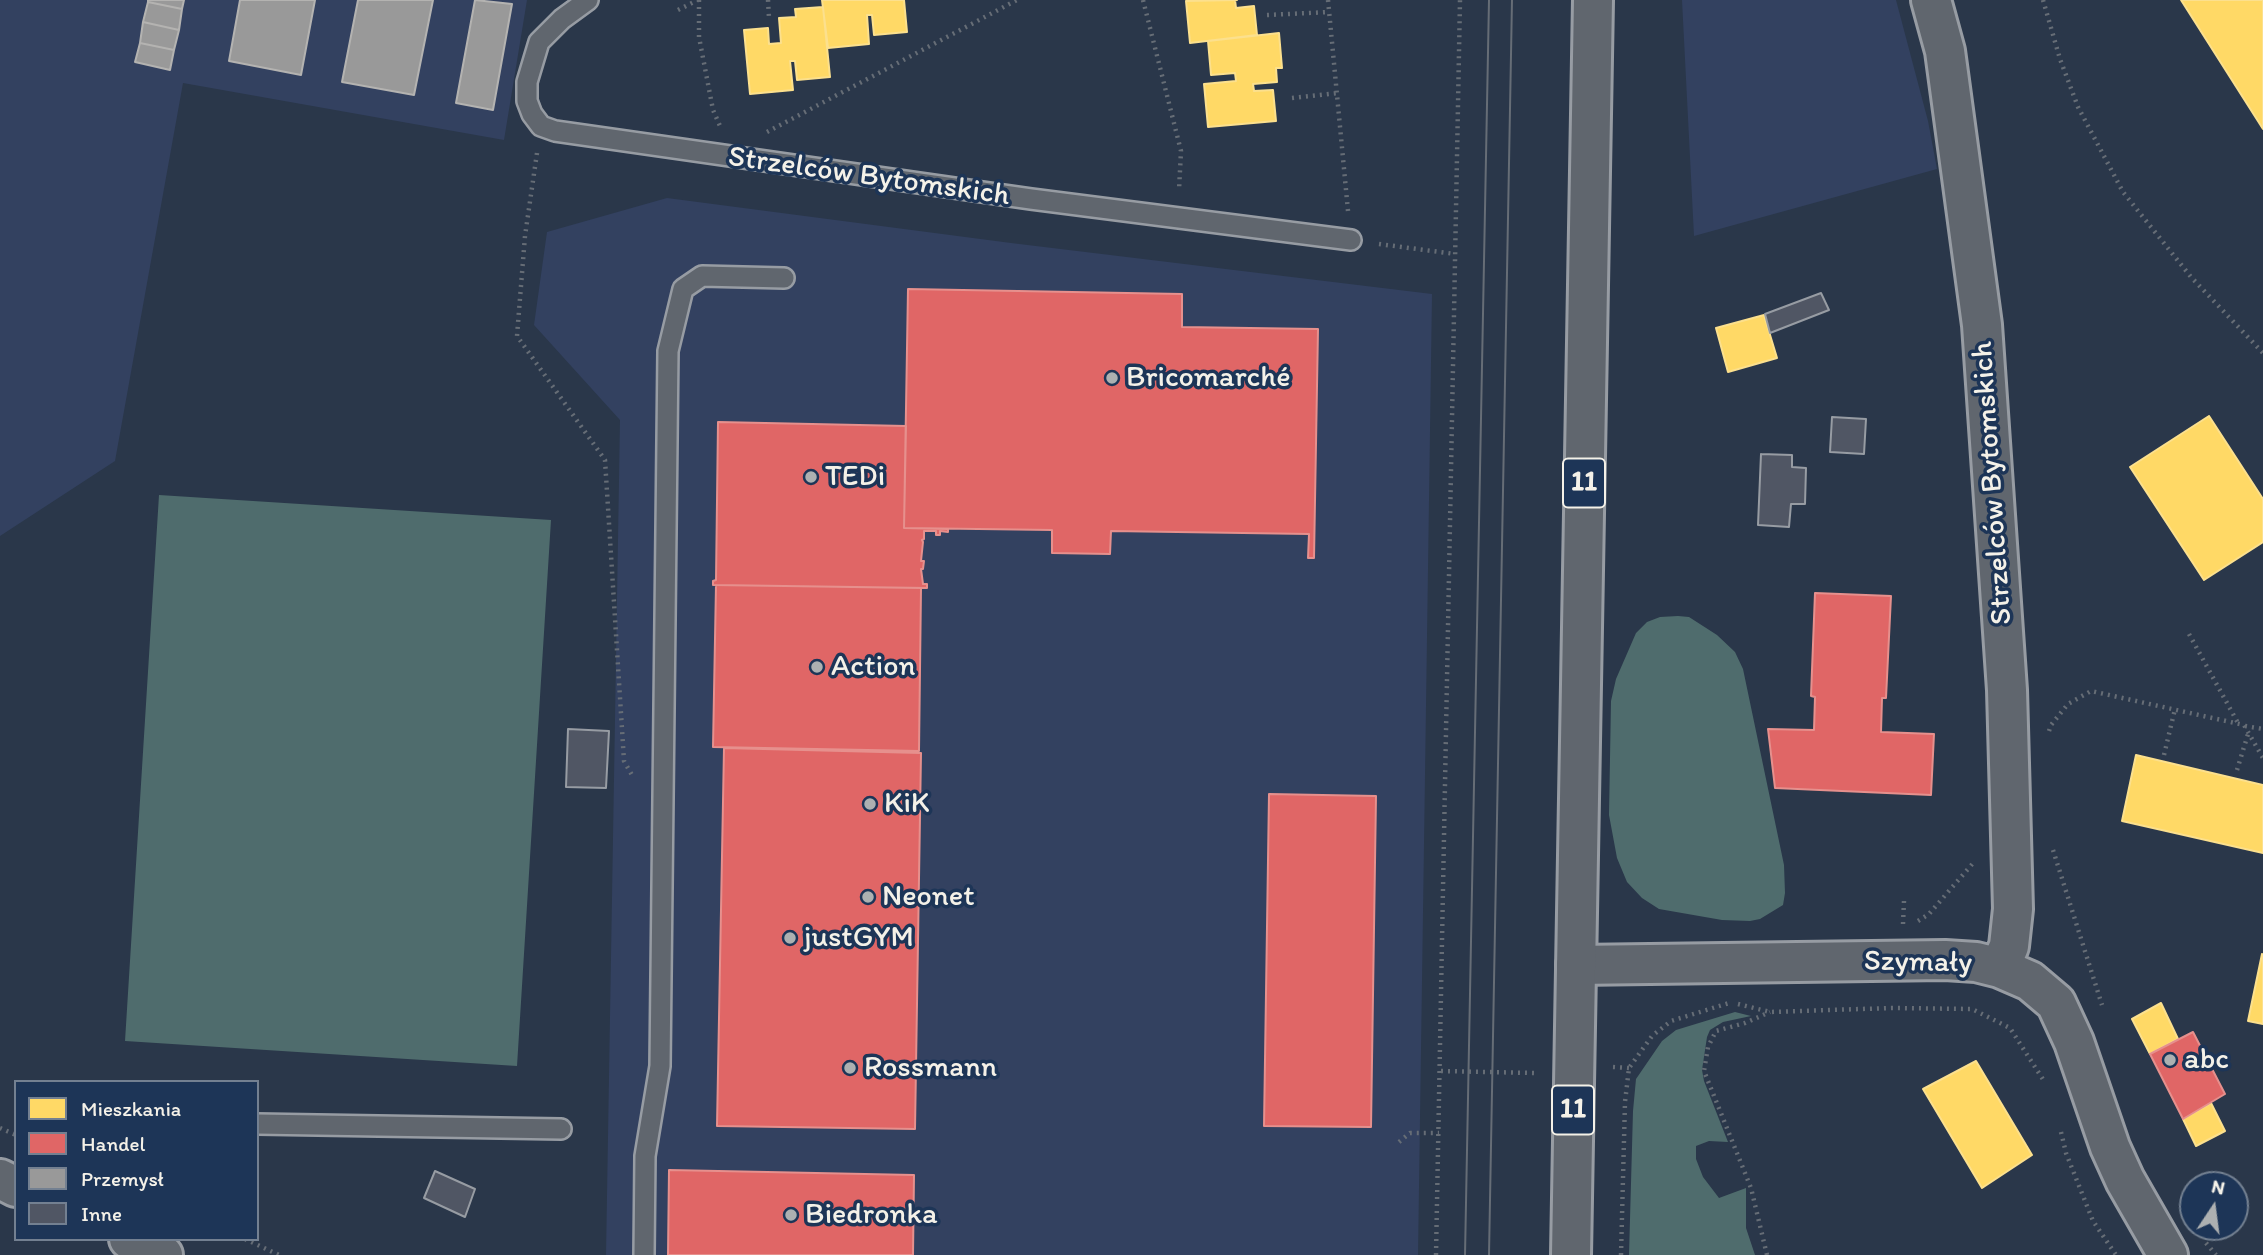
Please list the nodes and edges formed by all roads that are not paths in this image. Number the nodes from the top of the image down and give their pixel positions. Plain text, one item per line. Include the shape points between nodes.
1 (588, 0) edge
2 (1593, 0) edge
3 (1931, 0) edge
4 (1351, 240) road end
5 (784, 278) dead end
6 (1576, 965) junction
7 (2000, 968) junction
8 (259, 1124) edge
9 (561, 1129) dead end
10 (133, 1241) edge
11 (162, 1255) edge
12 (643, 1255) edge
13 (1570, 1255) edge
14 (2168, 1255) edge

1 - 4 lane, Strzelców Bytomskich via 539,42 527,82 532,114 555,131
2 - 6 main road, 11
3 - 7 main road, Strzelców Bytomskich via 1945,51 1983,339 2007,690 2013,909 2009,946
5 - 12 lane via 702,276 683,289 668,351 660,1066 645,1156
6 - 7 main road, Szymały via 1945,960
6 - 13 main road, 11
7 - 14 main road, Szymały via 2030,981 2056,1003 2110,1147
8 - 9 lane
10 - 11 main road

